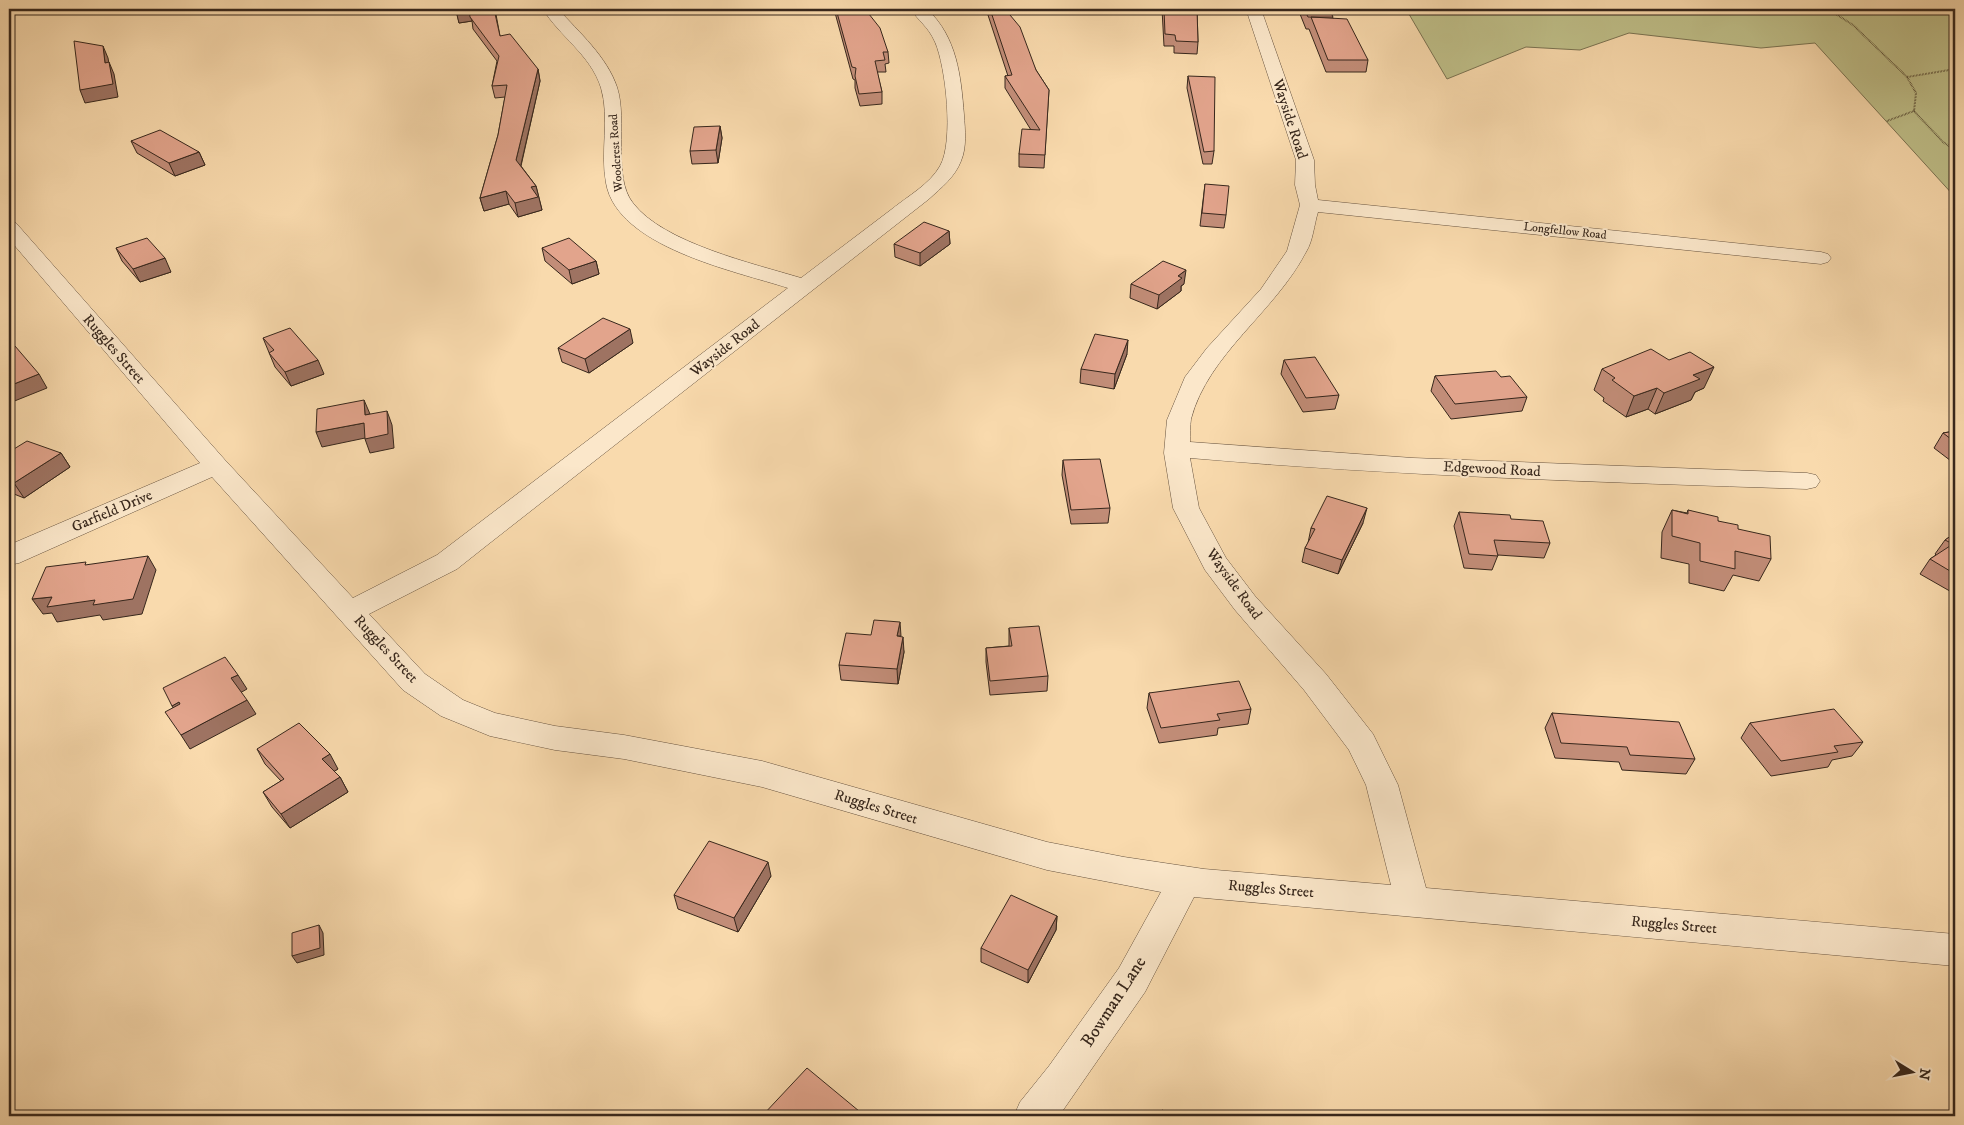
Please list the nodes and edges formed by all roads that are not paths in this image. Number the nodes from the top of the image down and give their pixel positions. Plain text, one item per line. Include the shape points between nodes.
1 (550, 9) edge
2 (918, 9) edge
3 (1254, 9) edge
4 (1310, 205) junction
5 (9, 227) edge
6 (1820, 258) dead end
7 (804, 286) junction
8 (1177, 449) junction
9 (216, 466) junction
10 (1807, 481) dead end
11 (9, 556) edge
12 (351, 611) junction
13 (1185, 881) junction
14 (1412, 901) junction
15 (1955, 950) edge
16 (1034, 1116) edge

1 - 7 street, Woodcrest Road via 606,81 613,107 616,190 625,208 644,225 673,241
2 - 7 street, Wayside Road via 940,36 952,67 956,142 949,167 922,195
3 - 4 street, Wayside Road via 1305,160 1305,184
4 - 6 street, Longfellow Road
4 - 8 street, Wayside Road via 1297,251 1284,271 1197,377 1179,420
5 - 9 street, Ruggles Street
7 - 12 street, Wayside Road via 446,562
8 - 10 street, Edgewood Road via 1258,457 1464,468
8 - 14 street, Wayside Road via 1186,508 1215,563 1362,743 1382,785
9 - 11 street, Garfield Drive
9 - 12 street, Ruggles Street
12 - 13 street, Ruggles Street via 414,682 452,708 490,724 762,774 1047,856
13 - 14 street, Ruggles Street
13 - 16 street, Bowman Lane via 1132,980
14 - 15 street, Ruggles Street

